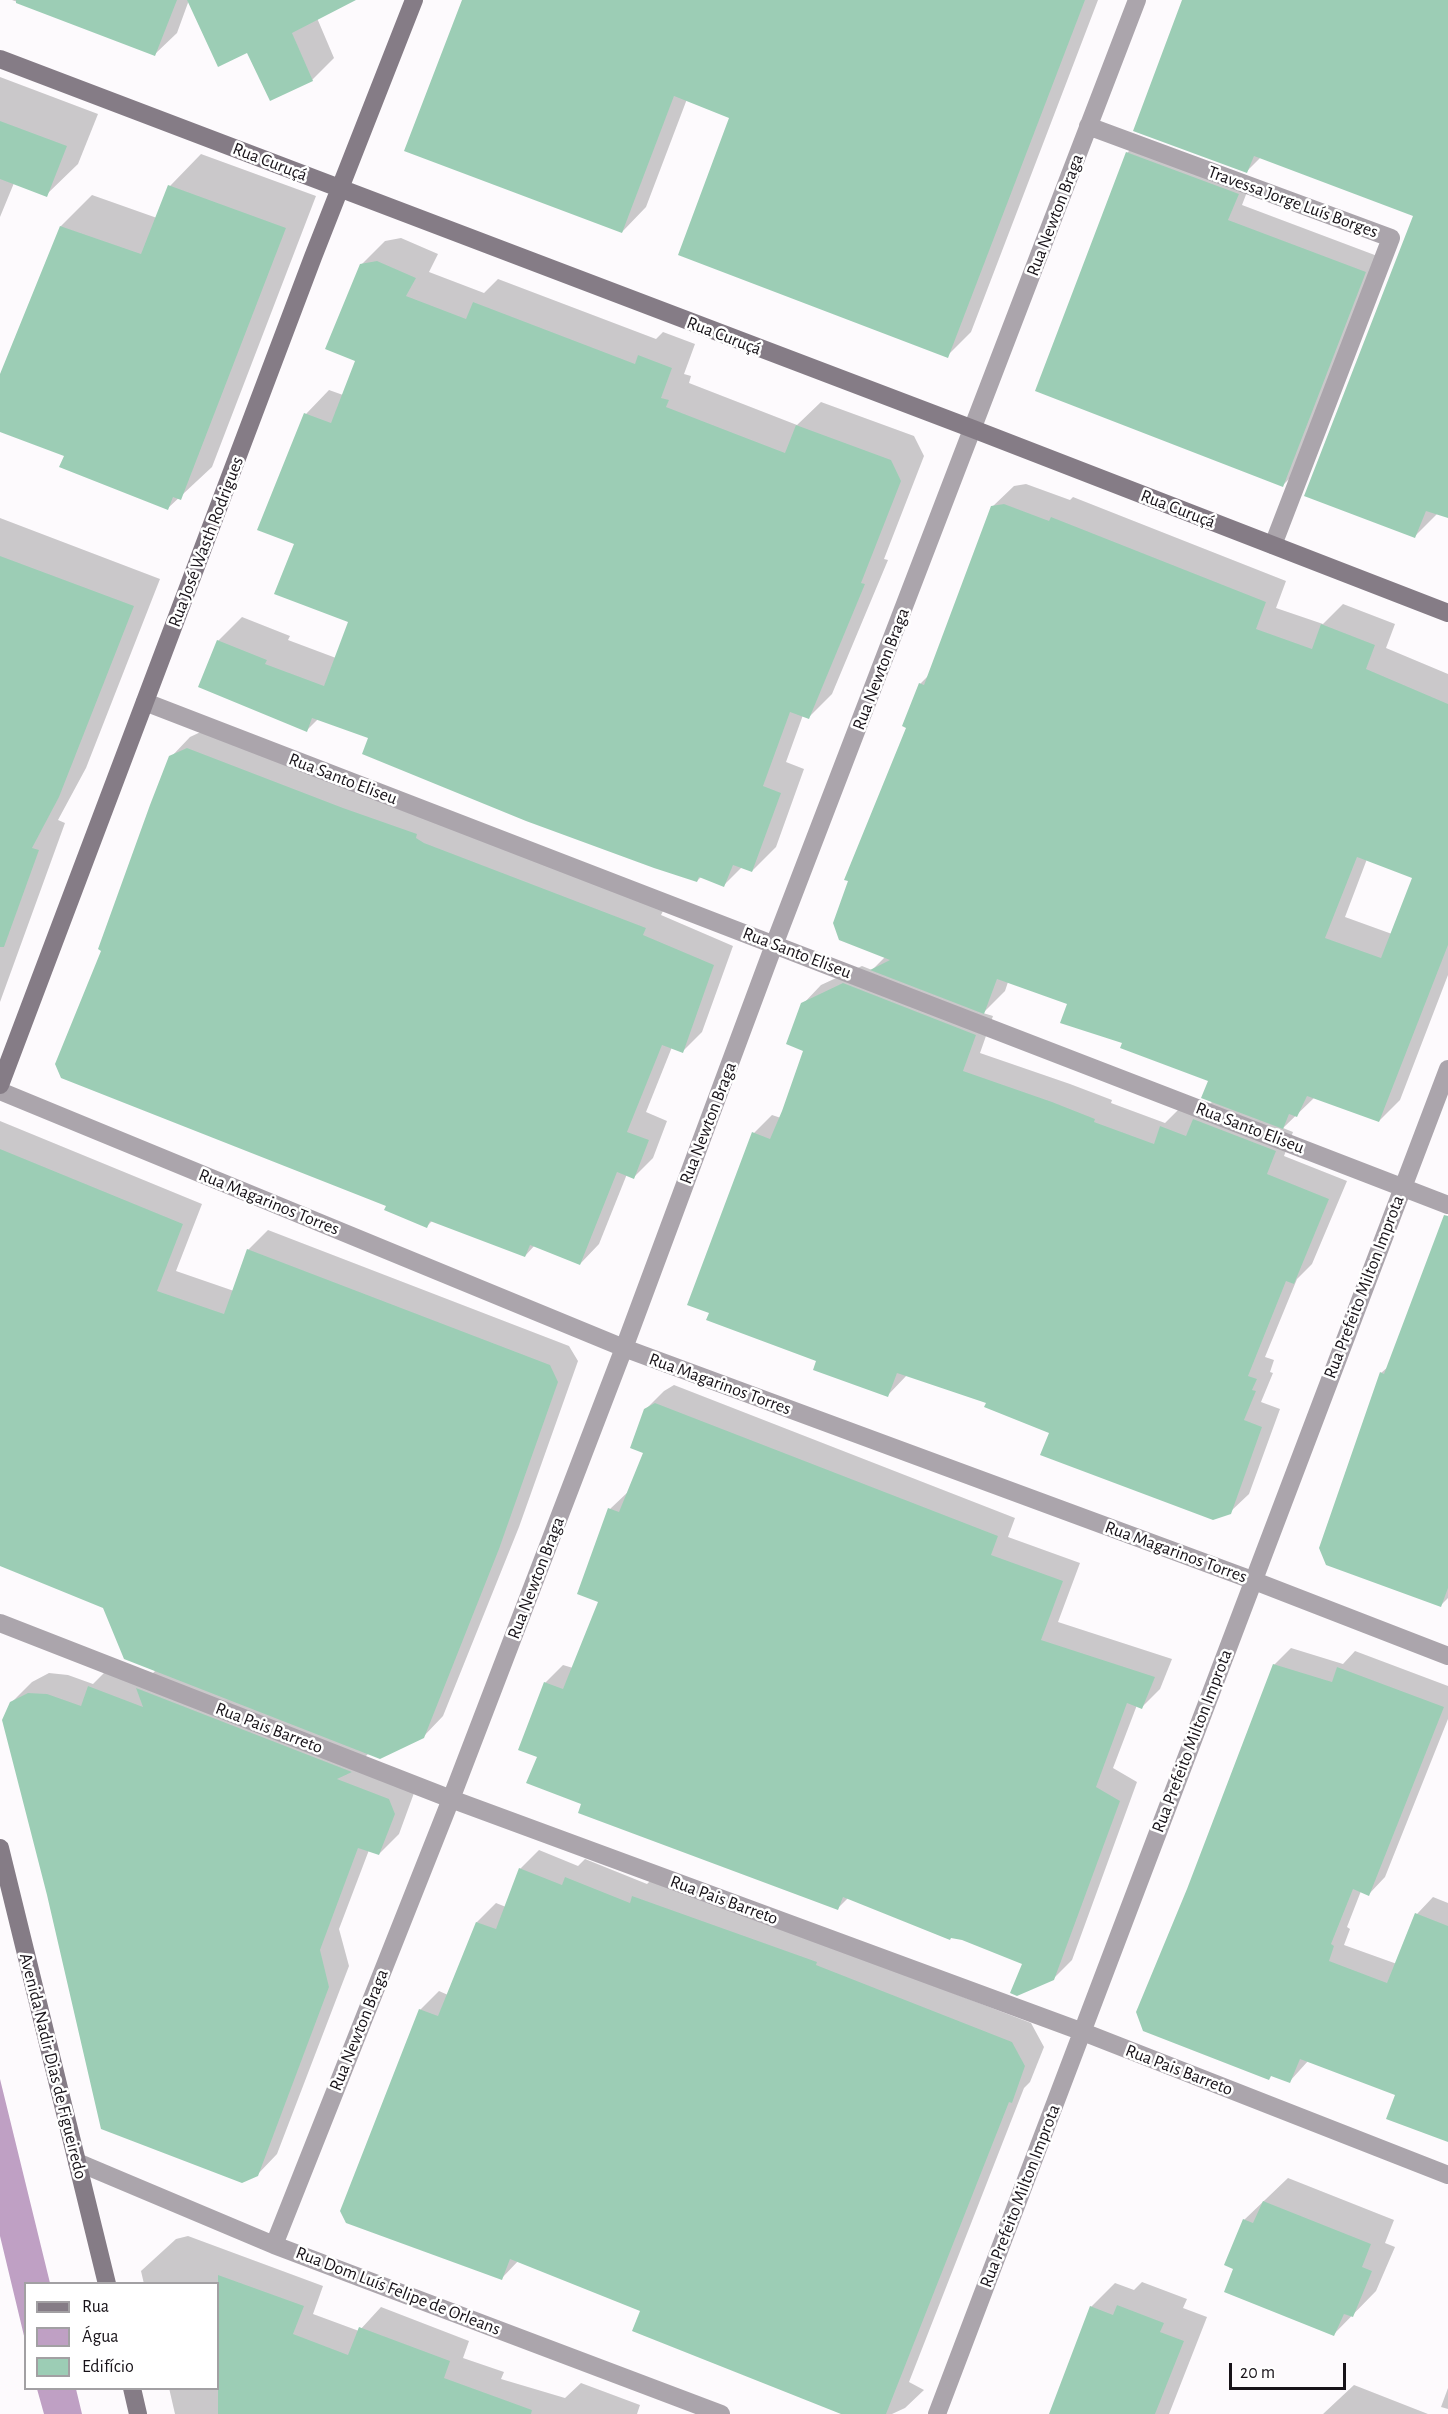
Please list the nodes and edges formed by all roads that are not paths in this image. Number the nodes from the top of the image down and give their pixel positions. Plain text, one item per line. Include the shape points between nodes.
1 (414, 0) edge
2 (1137, 0) edge
3 (0, 59) edge
4 (1089, 126) junction
5 (341, 189) junction
6 (974, 429) junction
7 (1273, 545) junction
8 (1448, 613) edge
9 (145, 702) junction
10 (774, 945) junction
11 (1448, 1069) edge
12 (0, 1085) edge
13 (0, 1091) edge
14 (1402, 1187) junction
15 (1448, 1205) edge
16 (624, 1348) junction
17 (1252, 1580) junction
18 (0, 1623) edge
19 (1448, 1656) edge
20 (451, 1799) junction
21 (0, 1848) edge
22 (1083, 2032) junction
23 (77, 2162) junction
24 (1448, 2175) edge
25 (274, 2245) junction
26 (107, 2282) edge
27 (132, 2390) edge
28 (138, 2414) edge
29 (721, 2414) edge
30 (937, 2414) edge

1 - 5 main road, Rua José Wasth Rodrigues
2 - 4 street, Rua Newton Braga
3 - 5 main road, Rua Curuçá
4 - 6 street, Rua Newton Braga
4 - 7 street, Travessa Jorge Luís Borges via 1391,238
5 - 6 main road, Rua Curuçá
5 - 9 main road, Rua José Wasth Rodrigues
6 - 7 main road, Rua Curuçá
6 - 10 street, Rua Newton Braga
7 - 8 main road, Rua Curuçá
9 - 10 street, Rua Santo Eliseu
9 - 12 main road, Rua José Wasth Rodrigues
10 - 14 street, Rua Santo Eliseu
10 - 16 street, Rua Newton Braga
11 - 14 street, Rua Prefeito Milton Improta
13 - 16 street, Rua Magarinos Torres
14 - 15 street, Rua Santo Eliseu
14 - 17 street, Rua Prefeito Milton Improta
16 - 17 street, Rua Magarinos Torres
16 - 20 street, Rua Newton Braga
17 - 19 street, Rua Magarinos Torres
17 - 22 street, Rua Prefeito Milton Improta
18 - 20 street, Rua Pais Barreto
20 - 22 street, Rua Pais Barreto
20 - 25 street, Rua Newton Braga
21 - 23 main road, Avenida Nadir Dias de Figueiredo
22 - 24 street, Rua Pais Barreto
22 - 30 street, Rua Prefeito Milton Improta
23 - 25 street, Rua Dom Luís Felipe de Orleans
23 - 26 main road, Avenida Nadir Dias de Figueiredo
25 - 29 street, Rua Dom Luís Felipe de Orleans
27 - 28 main road

